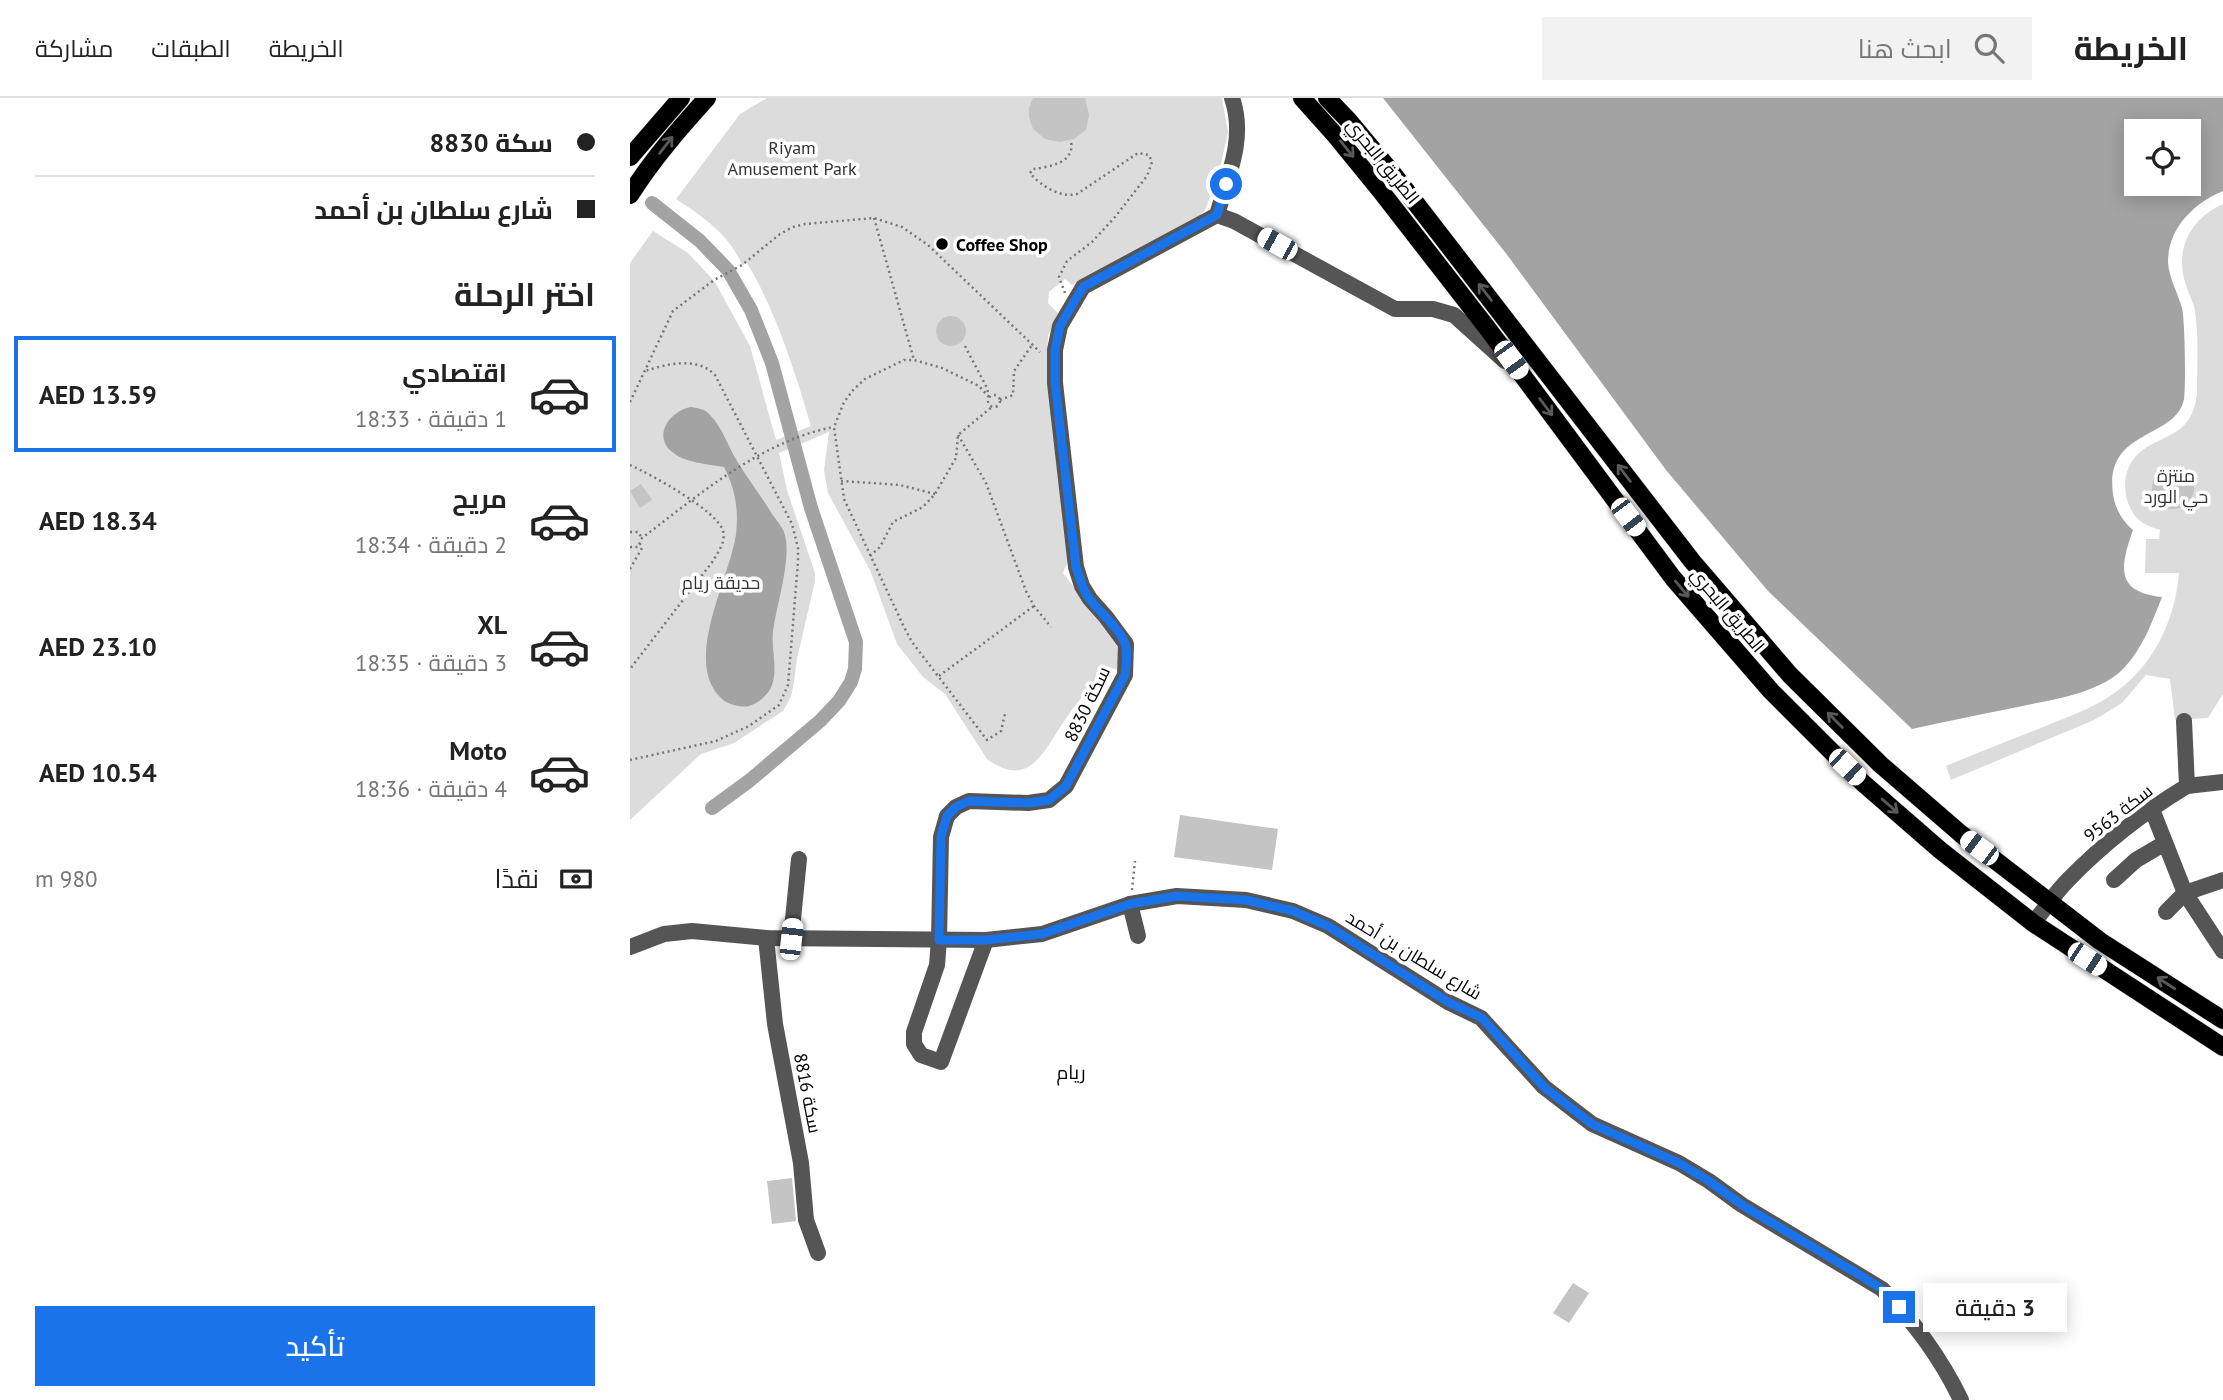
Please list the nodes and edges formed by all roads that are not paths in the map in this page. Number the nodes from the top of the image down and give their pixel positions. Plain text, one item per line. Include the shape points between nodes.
1 (681, 98) edge
2 (707, 98) edge
3 (1232, 98) edge
4 (1302, 98) edge
5 (1327, 98) edge
6 (630, 158) edge
7 (630, 195) edge
8 (1217, 215) junction
9 (1522, 375) junction
10 (2183, 721) dead end
11 (2223, 782) edge
12 (2187, 786) junction
13 (2151, 807) junction
14 (2165, 843) junction
15 (799, 859) dead end
16 (2114, 880) dead end
17 (2223, 880) edge
18 (2185, 893) junction
19 (2050, 902) junction
20 (1130, 904) junction
21 (2166, 912) dead end
22 (2033, 923) junction
23 (1138, 936) dead end
24 (766, 938) junction
25 (791, 939) junction
26 (939, 940) junction
27 (986, 940) junction
28 (630, 947) edge
29 (2223, 950) edge
30 (2223, 1020) edge
31 (2223, 1047) edge
32 (818, 1253) dead end
33 (1961, 1400) edge

1 - 6 main road
7 -> 2 main road
3 - 8 street via 1238,126 1236,150
4 -> 9 main road, الطريق البحري via 1380,190
19 -> 5 main road, الطريق البحري via 1880,764 1760,641 1692,561 1394,175
8 - 9 street via 1395,309 1454,314
8 - 26 street, سكة 8830 via 1083,287 1060,326 1055,383 1076,567 1090,599 1126,644 1125,675 1066,786 1049,800 969,801 947,816 941,837
9 -> 22 main road, الطريق البحري via 1673,578 1771,691 1863,783
10 - 12 street
11 - 12 street
12 - 13 street, سكة 9563
13 - 14 street
13 - 19 street, سكة 9563 via 2066,881
14 - 16 street
14 - 18 street
15 - 25 street
17 - 18 street
18 - 21 street
18 - 29 street
19 - 22 street, سكة 9563
30 -> 19 main road, الطريق البحري via 2100,941
20 - 23 street
20 - 27 street, شارع سلطان بن أحمد via 1042,934
20 - 33 street, شارع سلطان بن أحمد via 1177,896 1246,900 1293,911 1328,926 1448,1002 1482,1018 1544,1087 1592,1124 1679,1163 1882,1289 1929,1347
22 - 31 main road, الطريق البحري
24 - 25 street, شارع سلطان بن أحمد
24 - 28 street, شارع سلطان بن أحمد via 692,931 664,934
24 - 32 street, سكة 8816 via 806,1220
25 - 26 street, شارع سلطان بن أحمد
26 - 27 street, شارع سلطان بن أحمد
26 - 27 street, سكة 8830 via 937,965 914,1044 921,1055 941,1062

